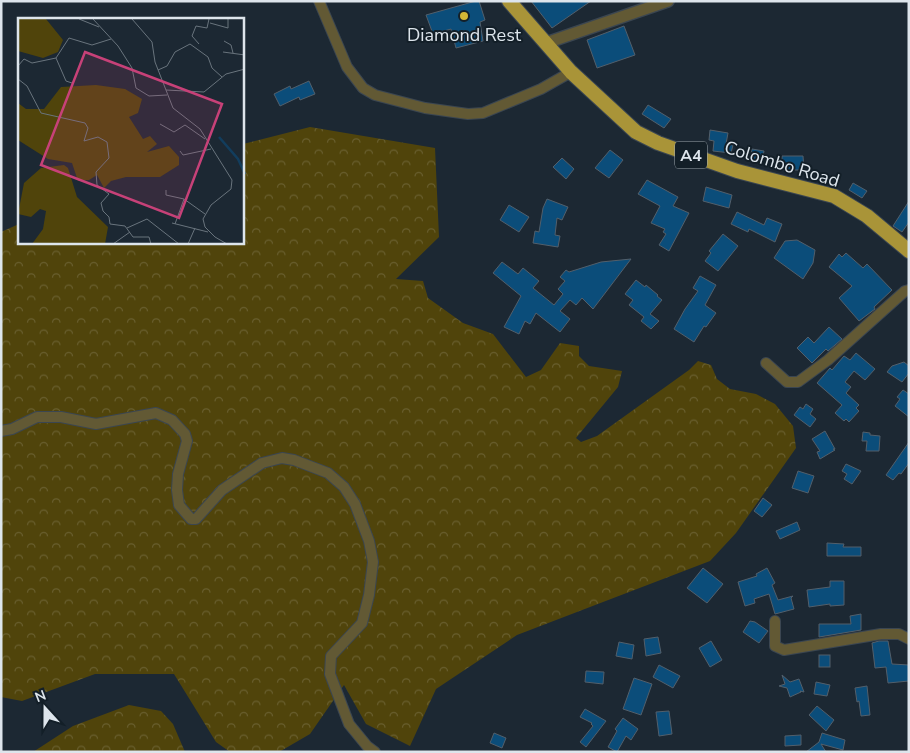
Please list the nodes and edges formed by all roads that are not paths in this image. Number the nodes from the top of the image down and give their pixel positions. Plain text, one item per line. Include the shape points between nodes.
1 (319, 1) edge
2 (509, 1) edge
3 (668, 1) edge
4 (546, 43) junction
5 (571, 72) junction
6 (909, 251) edge
7 (909, 290) edge
8 (766, 363) dead end
9 (1, 431) edge
10 (775, 621) dead end
11 (909, 639) edge
12 (375, 752) edge

1 - 5 street via 346,67 362,88 375,95 425,108 483,113 541,90
2 - 4 highway, Colombo Road / A4
3 - 4 street
4 - 5 highway, Colombo Road / A4
5 - 6 highway, Colombo Road / A4 via 636,132 737,171 834,196 867,216
7 - 8 street via 798,382 787,382
9 - 12 street via 37,417 61,417 96,424 156,413 172,420 185,434 177,490 179,505 191,519 196,519 222,490 262,463 282,458 328,473 344,487 355,504 373,562 362,623 331,656 330,674 349,724
10 - 11 street via 774,646 784,650 881,634 899,634

